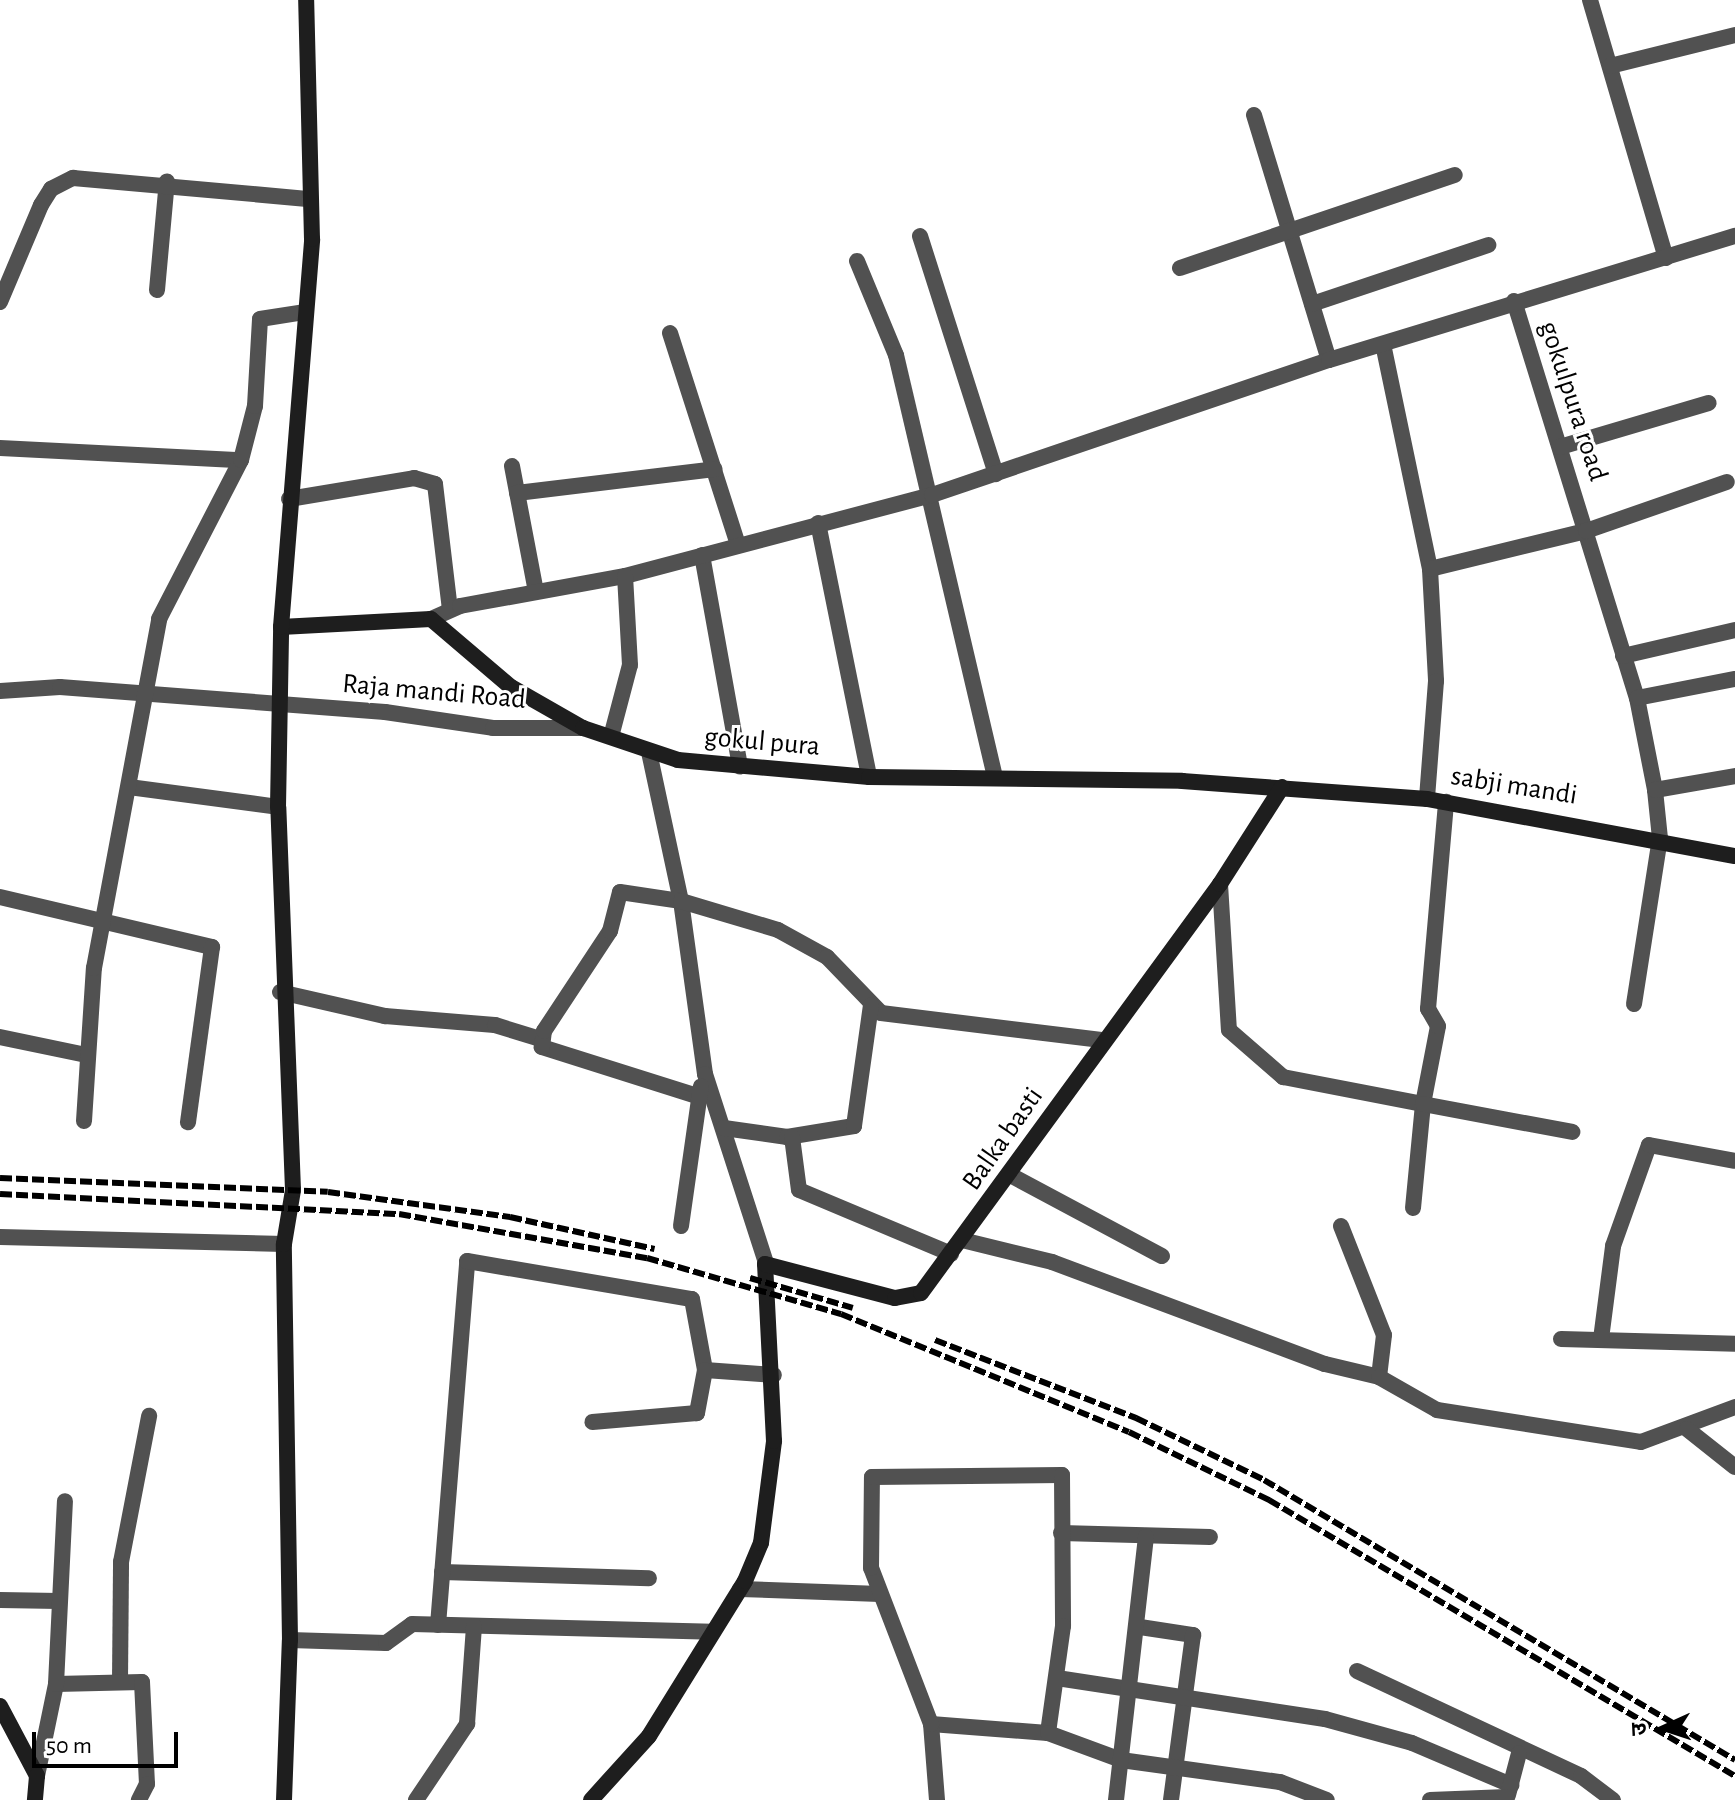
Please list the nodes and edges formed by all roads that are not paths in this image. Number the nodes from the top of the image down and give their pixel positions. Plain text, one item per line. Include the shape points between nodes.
1 (306, 0) edge
2 (1590, 0) edge
3 (1735, 35) edge
4 (1610, 66) junction
5 (1254, 115) dead end
6 (1455, 175) dead end
7 (167, 181) junction
8 (310, 199) junction
9 (1291, 229) junction
10 (920, 236) dead end
11 (1735, 236) edge
12 (1488, 245) dead end
13 (1666, 258) junction
14 (857, 261) dead end
15 (1180, 268) dead end
16 (157, 290) dead end
17 (1514, 301) junction
18 (0, 302) edge
19 (1312, 304) junction
20 (305, 312) junction
21 (670, 333) dead end
22 (1383, 344) junction
23 (1329, 360) junction
24 (1709, 403) dead end
25 (1560, 447) junction
26 (0, 448) edge
27 (241, 460) junction
28 (512, 466) dead end
29 (715, 469) junction
30 (996, 474) junction
31 (1727, 482) dead end
32 (517, 493) junction
33 (932, 495) junction
34 (289, 499) junction
35 (818, 523) junction
36 (1586, 531) junction
37 (738, 545) junction
38 (702, 555) junction
39 (1430, 569) junction
40 (625, 576) junction
41 (536, 592) junction
42 (450, 609) junction
43 (431, 619) junction
44 (281, 627) junction
45 (1735, 630) edge
46 (1623, 656) junction
47 (1735, 679) edge
48 (0, 691) edge
49 (142, 694) junction
50 (1637, 698) junction
51 (280, 708) junction
52 (583, 728) junction
53 (612, 733) junction
54 (649, 752) junction
55 (740, 767) junction
56 (1735, 776) edge
57 (869, 777) junction
58 (995, 778) junction
59 (129, 787) junction
60 (1282, 787) junction
61 (1655, 790) junction
62 (1427, 799) junction
63 (1446, 802) junction
64 (278, 807) junction
65 (1660, 838) junction
66 (1735, 856) edge
67 (1220, 884) junction
68 (0, 897) edge
69 (681, 901) junction
70 (107, 919) junction
71 (280, 992) junction
72 (1634, 1004) dead end
73 (871, 1005) junction
74 (0, 1037) edge
75 (540, 1039) junction
76 (1101, 1040) junction
77 (86, 1055) junction
78 (705, 1074) junction
79 (697, 1096) junction
80 (1423, 1104) junction
81 (84, 1121) dead end
82 (188, 1122) dead end
83 (724, 1128) junction
84 (1572, 1132) dead end
85 (792, 1137) junction
86 (1735, 1161) edge
87 (1012, 1176) junction
88 (1413, 1208) dead end
89 (681, 1226) dead end
90 (1341, 1226) dead end
91 (0, 1237) edge
92 (962, 1240) junction
93 (284, 1244) junction
94 (951, 1254) junction
95 (1162, 1256) dead end
96 (766, 1263) junction
97 (1561, 1339) dead end
98 (1601, 1339) junction
99 (1735, 1344) edge
100 (705, 1370) junction
101 (774, 1375) junction
102 (1379, 1377) junction
103 (1735, 1407) edge
104 (149, 1416) dead end
105 (592, 1422) dead end
106 (1687, 1429) junction
107 (1725, 1461) edge
108 (65, 1501) dead end
109 (1061, 1533) junction
110 (1146, 1537) junction
111 (1210, 1537) dead end
112 (442, 1572) junction
113 (649, 1578) dead end
114 (740, 1589) junction
115 (880, 1594) junction
116 (0, 1600) edge
117 (59, 1601) junction
118 (438, 1625) junction
119 (474, 1626) junction
120 (1140, 1627) junction
121 (712, 1632) junction
122 (290, 1640) junction
123 (1357, 1671) dead end
124 (1057, 1678) junction
125 (120, 1681) junction
126 (56, 1684) junction
127 (1130, 1688) junction
128 (1189, 1695) junction
129 (0, 1706) edge
130 (931, 1724) junction
131 (1048, 1733) junction
132 (1529, 1757) junction
133 (1121, 1760) junction
134 (1177, 1764) junction
135 (37, 1776) junction
136 (1508, 1794) edge
137 (35, 1800) edge
138 (139, 1800) edge
139 (284, 1800) edge
140 (416, 1800) edge
141 (591, 1800) edge
142 (937, 1800) edge
143 (1116, 1800) edge
144 (1171, 1800) edge
145 (1327, 1800) edge
146 (1430, 1800) edge
147 (1613, 1800) edge

1 - 8 street
2 - 4 street
3 - 4 street
4 - 13 street
5 - 9 street
6 - 9 street
7 - 8 street
7 - 16 street
7 - 18 street via 73,178 51,189
8 - 20 street
9 - 15 street
9 - 19 street
10 - 30 street
11 - 13 street, gokulpura road
12 - 19 street
13 - 17 street, gokulpura road
14 - 33 street via 896,355
17 - 22 street
17 - 25 street, gokulpura road
19 - 23 street
20 - 27 street via 260,319 255,406
20 - 34 street
21 - 29 street
22 - 23 street
22 - 39 street
23 - 30 street
24 - 25 street
25 - 36 street, gokulpura road
26 - 27 street
27 - 49 street via 174,582
28 - 32 street
29 - 32 street
29 - 37 street
30 - 33 street
31 - 36 street
32 - 41 street
33 - 35 street
33 - 58 street
34 - 42 street via 414,478 435,484
34 - 44 street
35 - 37 street
35 - 57 street
36 - 39 street
36 - 46 street, gokulpura road
37 - 38 street
38 - 40 street
38 - 55 street
39 - 62 street via 1436,681
40 - 41 street
40 - 53 street via 630,665
41 - 42 street
42 - 43 street
43 - 44 street
43 - 52 street, gokul pura via 511,687
44 - 51 street
45 - 46 street
46 - 50 street, gokulpura road
47 - 50 street
48 - 49 street, Raja mandi Road via 60,687
49 - 51 street, Raja mandi Road
49 - 59 street
50 - 61 street, gokulpura road
51 - 52 street, Raja mandi Road via 385,712 493,728
51 - 64 street
52 - 53 street, gokul pura
53 - 54 street, gokul pura
54 - 55 street, gokul pura
54 - 69 street
55 - 57 street, gokul pura
56 - 61 street
57 - 58 street, gokul pura
58 - 60 street, gokul pura
59 - 64 street
59 - 70 street
60 - 62 street, sabji mandi
60 - 67 street, Balka basti
61 - 65 street, gokulpura road
62 - 63 street, sabji mandi
63 - 65 street, sabji mandi
63 - 80 street via 1428,1009 1438,1026
64 - 71 street
65 - 66 street, sabji mandi
65 - 72 street, gokulpura road
67 - 76 street, Balka basti
67 - 80 street via 1229,1030 1283,1077
68 - 70 street
69 - 73 street via 814,948
69 - 75 street via 620,892 610,931
69 - 78 street
70 - 77 street via 94,968
70 - 82 street via 212,947
71 - 75 street via 385,1016 495,1025
71 - 93 street via 293,1190
73 - 76 street via 886,1014
73 - 85 street via 854,1126
74 - 77 street
75 - 79 street via 547,1054
76 - 87 street, Balka basti
77 - 81 street
78 - 79 street
78 - 83 street
79 - 89 street
80 - 84 street
80 - 88 street
83 - 85 street
83 - 96 street
85 - 94 street via 799,1190
86 - 98 street via 1649,1145 1613,1246
87 - 92 street, Balka basti
87 - 95 street
90 - 102 street via 1384,1335
91 - 93 street
92 - 94 street, Balka basti
92 - 102 street via 1052,1262 1325,1364
93 - 122 street
94 - 96 street, Balka basti via 921,1293 903,1298
96 - 101 street
97 - 98 street
98 - 99 street
100 - 101 street
100 - 105 street via 693,1417
100 - 112 street via 692,1299 467,1261
101 - 114 street via 770,1508
102 - 106 street via 1437,1410 1542,1431 1641,1442
103 - 106 street
104 - 125 street via 121,1562
106 - 107 street
108 - 117 street
109 - 110 street
109 - 115 street via 1062,1475 872,1477 871,1568
109 - 124 street
110 - 111 street
110 - 120 street
112 - 113 street
112 - 118 street
114 - 115 street
114 - 121 street
115 - 130 street
116 - 117 street
117 - 126 street
118 - 119 street
118 - 122 street via 409,1624 386,1643
119 - 121 street
119 - 140 street via 467,1724
120 - 127 street
120 - 128 street via 1193,1634
121 - 141 street via 649,1736
122 - 139 street
123 - 132 street
124 - 127 street
124 - 131 street
125 - 126 street
125 - 138 street via 143,1685 147,1784
126 - 135 street
127 - 128 street
127 - 133 street
128 - 134 street
128 - 136 street via 1412,1743
129 - 135 street
130 - 131 street
130 - 142 street
131 - 133 street
132 - 136 street
132 - 147 street via 1581,1776
133 - 134 street
133 - 143 street
134 - 144 street
134 - 145 street via 1280,1782
135 - 137 street
136 - 146 street

